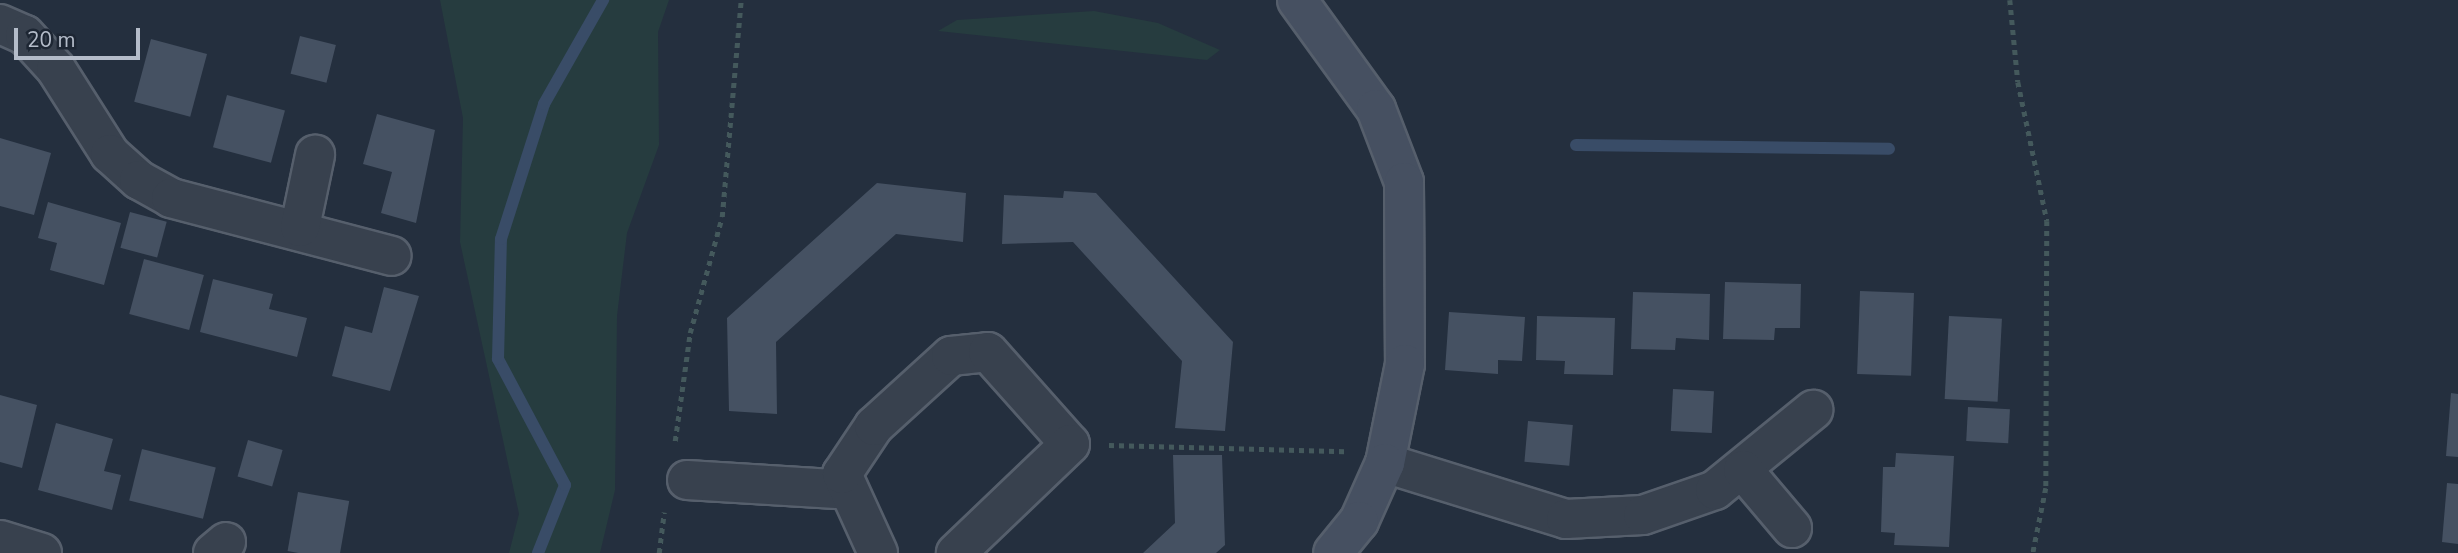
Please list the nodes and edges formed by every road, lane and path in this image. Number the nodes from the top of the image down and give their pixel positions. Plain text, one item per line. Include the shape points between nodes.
1 (741, 0) edge
2 (1297, 0) edge
3 (2010, 0) edge
4 (0, 24) edge
5 (315, 155) dead end
6 (300, 227) junction
7 (391, 256) dead end
8 (1813, 410) dead end
9 (1070, 444) junction
10 (1387, 458) junction
11 (1742, 470) junction
12 (675, 478) junction
13 (849, 490) junction
14 (1792, 528) dead end
15 (0, 540) edge
16 (42, 553) edge
17 (659, 553) edge
18 (878, 553) edge
19 (956, 553) edge
20 (1333, 553) edge
21 (2032, 553) edge

1 - 12 path via 722,217 690,333
2 - 10 street via 1376,109 1404,181 1405,364
3 - 21 path via 2018,82 2047,221 2046,488
4 - 6 street via 25,35 56,69 110,154 139,180 171,198
5 - 6 street
6 - 7 street
8 - 11 street
9 - 10 path
9 - 13 street via 988,352 951,356 874,426 842,474
9 - 19 street
10 - 11 street via 1566,519 1643,515 1715,490
10 - 20 street via 1359,521
11 - 14 street
12 - 13 street
12 - 17 path
13 - 18 street
15 - 16 street

